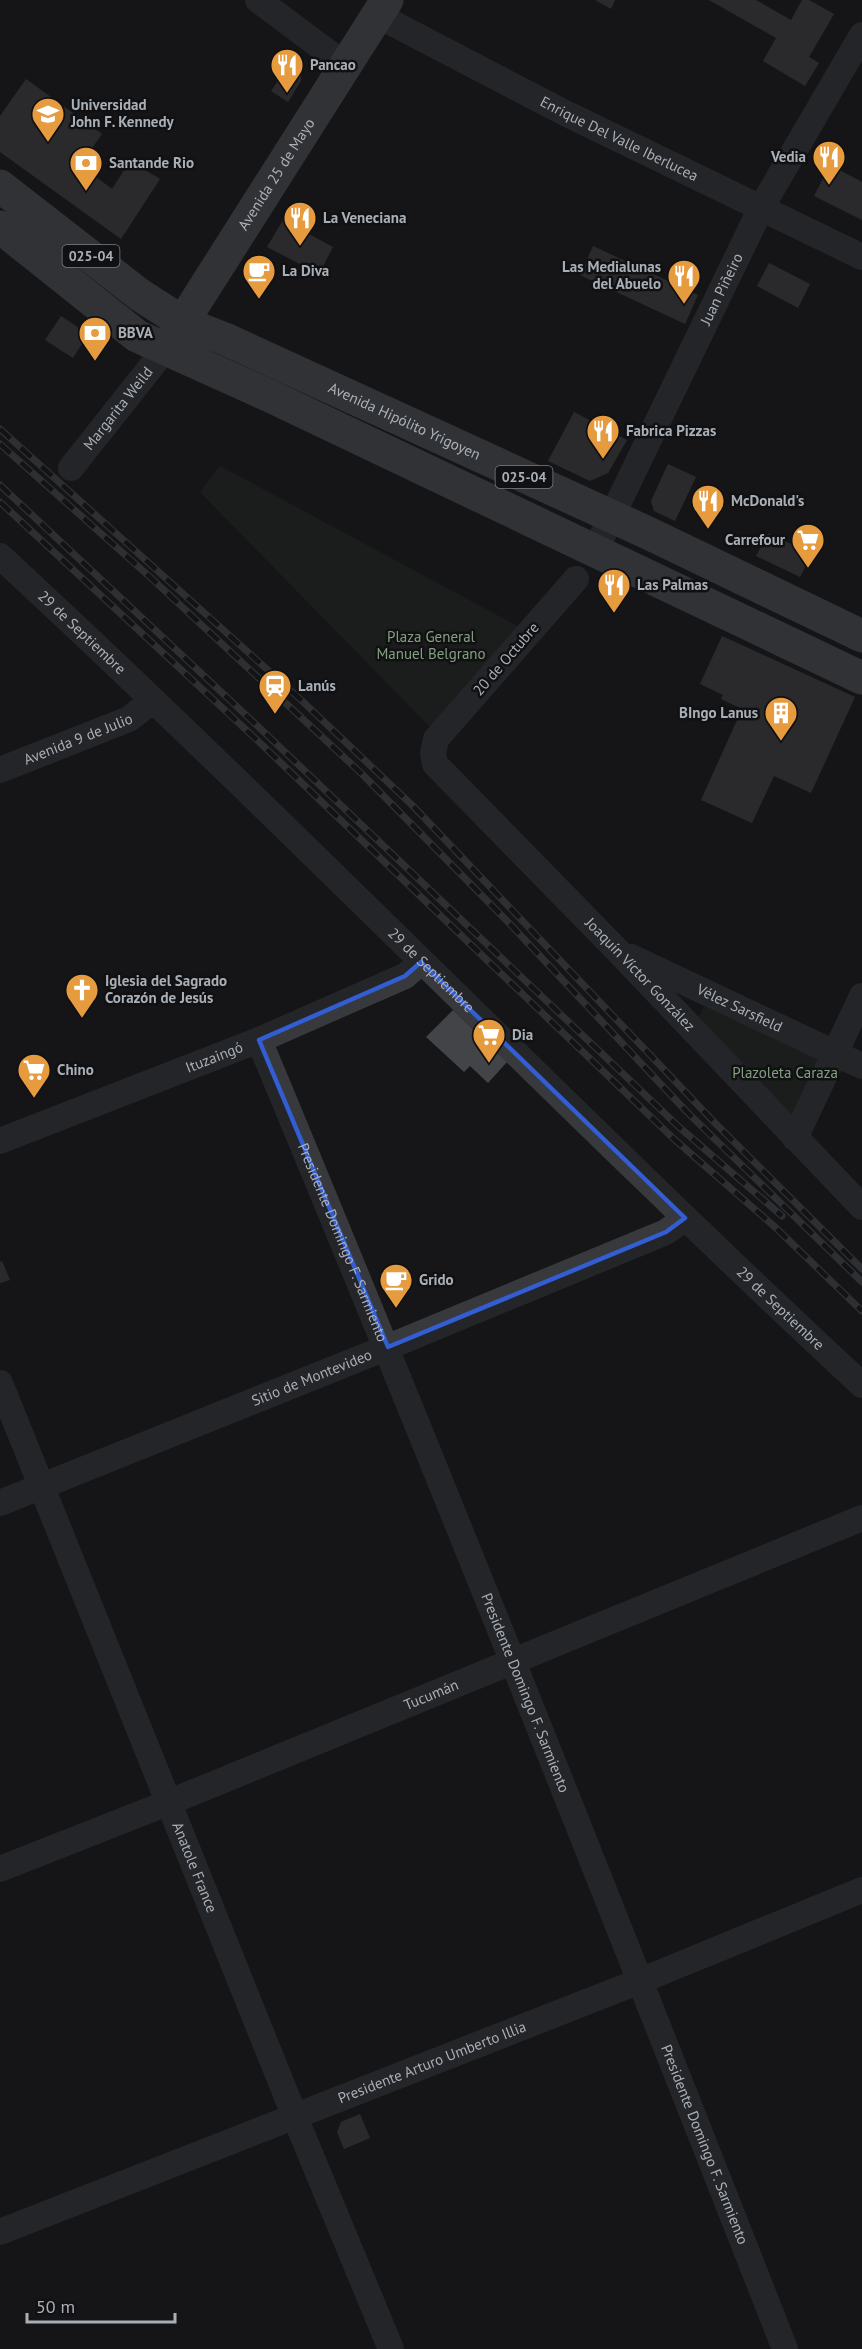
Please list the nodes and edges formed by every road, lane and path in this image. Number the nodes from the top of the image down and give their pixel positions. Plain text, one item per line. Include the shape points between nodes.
1 (258, 0) edge
2 (382, 7) edge
3 (862, 35) edge
4 (345, 64) junction
5 (0, 186) edge
6 (761, 208) junction
7 (0, 227) edge
8 (862, 257) edge
9 (175, 336) junction
10 (70, 468) dead end
11 (612, 517) junction
12 (595, 551) junction
13 (0, 556) edge
14 (576, 579) dead end
15 (862, 636) edge
16 (862, 678) edge
17 (153, 701) junction
18 (436, 739) joint
19 (0, 770) edge
20 (617, 950) junction
21 (421, 962) junction
22 (862, 996) edge
23 (259, 1040) junction
24 (834, 1053) junction
25 (862, 1066) edge
26 (795, 1138) junction
27 (0, 1141) edge
28 (862, 1206) edge
29 (685, 1218) junction
30 (388, 1347) junction
31 (0, 1383) edge
32 (862, 1385) edge
33 (41, 1486) junction
34 (0, 1503) edge
35 (862, 1518) edge
36 (514, 1661) junction
37 (170, 1802) junction
38 (0, 1869) edge
39 (862, 1890) edge
40 (640, 1981) junction
41 (295, 2117) junction
42 (0, 2232) edge
43 (391, 2349) edge
44 (785, 2349) edge

1 - 4 street
2 - 4 main road, Avenida 25 de Mayo
2 - 6 street, Enrique Del Valle Iberlucea via 563,112
3 - 6 street, Juan Piñeiro
4 - 9 main road, Avenida 25 de Mayo
5 - 9 main road, Avenida Hipólito Yrigoyen / 025-04 via 140,295
6 - 8 street, Enrique Del Valle Iberlucea
6 - 11 street, Juan Piñeiro
7 - 9 main road, Avenida Hipólito Yrigoyen / 025-04 via 137,336
9 - 10 street, Margarita Weild
9 - 11 main road, Avenida Hipólito Yrigoyen / 025-04 via 225,339
9 - 12 main road, Avenida Hipólito Yrigoyen / 025-04
11 - 12 street, Juan Piñeiro
11 - 15 main road, Avenida Hipólito Yrigoyen / 025-04
12 - 16 main road, Avenida Hipólito Yrigoyen / 025-04
13 - 17 street, 29 de Septiembre
14 - 18 street, 20 de Octubre
17 - 19 street, Avenida 9 de Julio via 129,719
17 - 21 street, 29 de Septiembre
18 - 20 street, Joaquín Víctor González via 435,764
20 - 24 street, Vélez Sarsfield
20 - 26 street, Joaquín Víctor González
21 - 23 street, Ituzaingó via 405,976
21 - 29 street, 29 de Septiembre
22 - 24 street
23 - 27 street, Ituzaingó
23 - 30 street, Presidente Domingo F. Sarmiento
24 - 25 street, Vélez Sarsfield
24 - 26 street
26 - 28 street, Joaquín Víctor González
29 - 30 street, Sitio de Montevideo via 666,1232
29 - 32 street, 29 de Septiembre
30 - 33 street, Sitio de Montevideo
30 - 36 street, Presidente Domingo F. Sarmiento
31 - 33 street, Anatole France
33 - 34 street, Sitio de Montevideo
33 - 37 street, Anatole France
35 - 36 street, Tucumán
36 - 37 street, Tucumán
36 - 40 street, Presidente Domingo F. Sarmiento
37 - 38 street, Tucumán
37 - 41 street, Anatole France
39 - 40 street, Presidente Arturo Umberto Illia
40 - 41 street, Presidente Arturo Umberto Illia
40 - 44 street, Presidente Domingo F. Sarmiento
41 - 42 street, Presidente Arturo Umberto Illia
41 - 43 street, Anatole France

